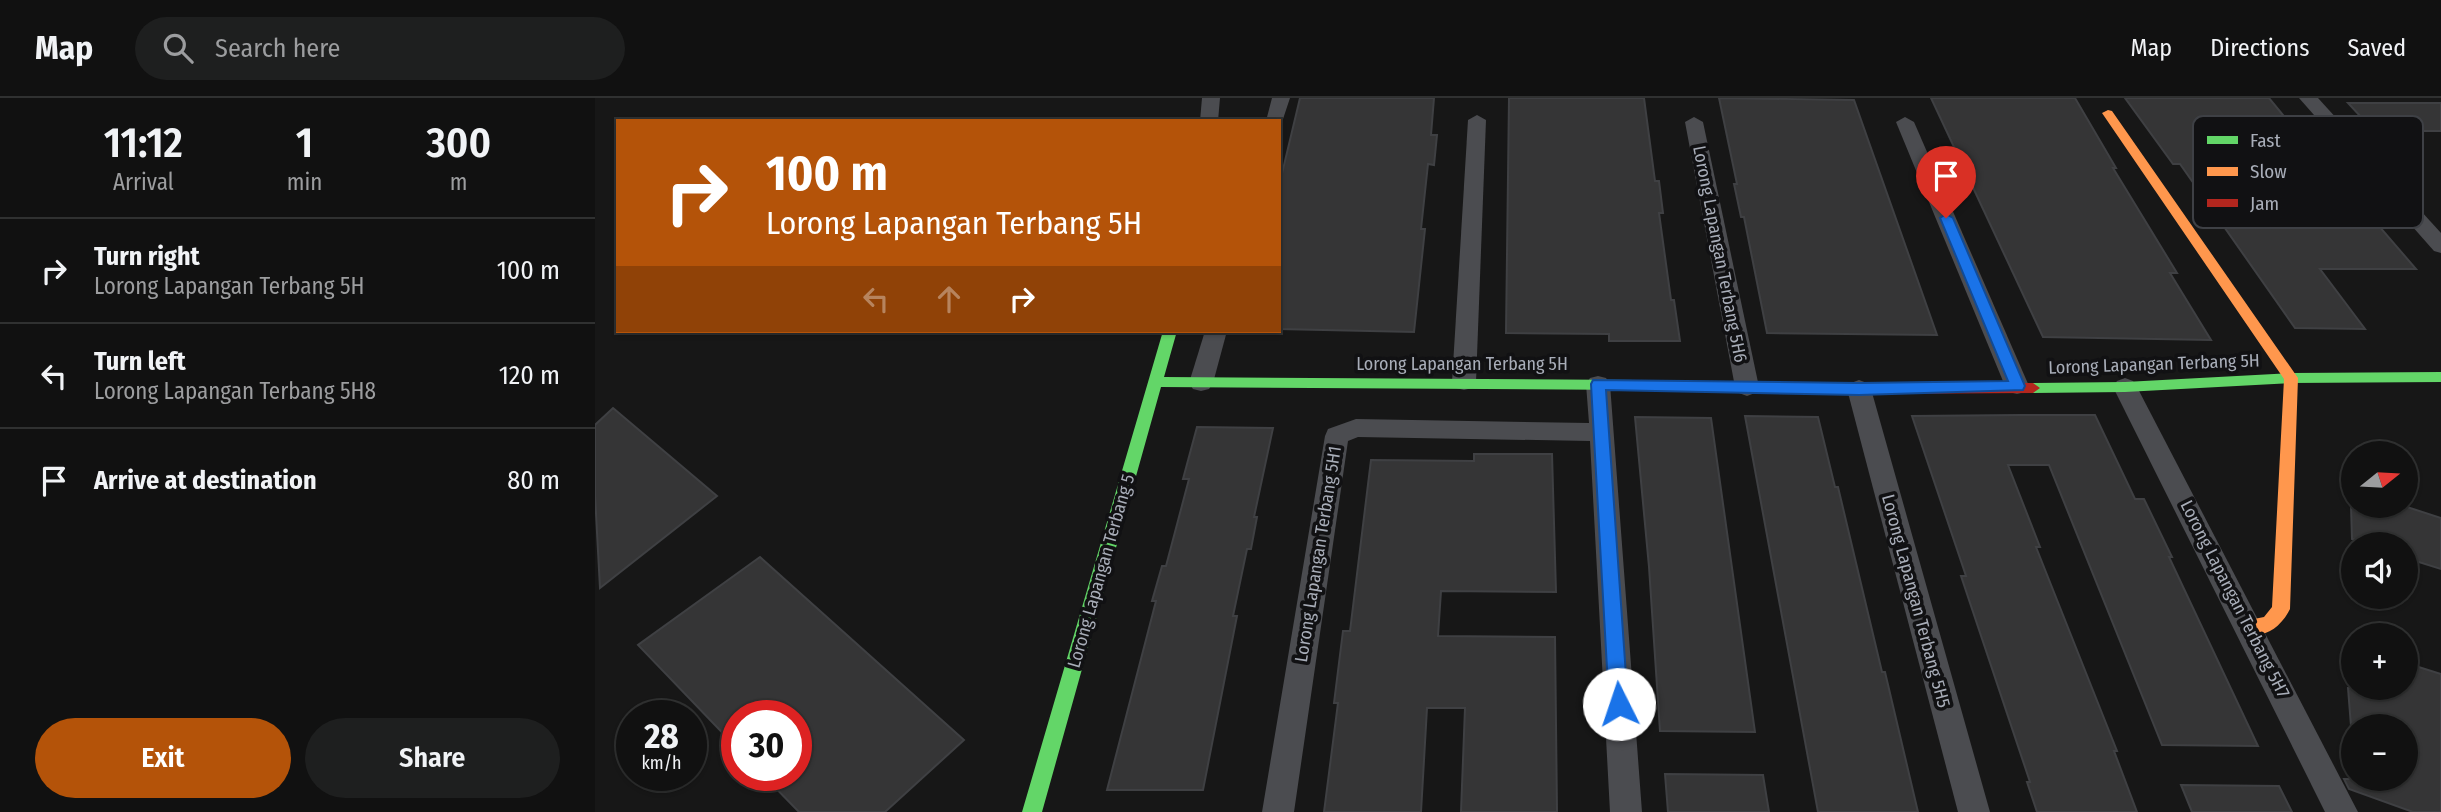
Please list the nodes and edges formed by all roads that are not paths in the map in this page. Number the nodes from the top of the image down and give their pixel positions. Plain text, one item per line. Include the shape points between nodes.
1 (1211, 98) edge
2 (1281, 98) edge
3 (2308, 98) edge
4 (2108, 113) dead end
5 (2324, 116) edge
6 (1209, 119) edge
7 (1276, 119) edge
8 (1477, 120) dead end
9 (1694, 122) dead end
10 (1905, 122) dead end
11 (2423, 226) edge
12 (2441, 246) edge
13 (1169, 333) edge
14 (1215, 333) edge
15 (2441, 377) edge
16 (2291, 378) junction
17 (1155, 382) junction
18 (1464, 382) junction
19 (1201, 383) junction
20 (1598, 384) junction
21 (2017, 386) junction
22 (1747, 387) junction
23 (2125, 387) junction
24 (1859, 389) junction
25 (1602, 432) junction
26 (2250, 627) junction
27 (1032, 812) edge
28 (1278, 812) edge
29 (1626, 812) edge
30 (1973, 812) edge
31 (2342, 812) edge

1 - 6 street
2 - 7 street
3 - 5 street
4 - 16 street
8 - 18 street
9 - 22 street, Lorong Lapangan Terbang 5H6
10 - 21 street
11 - 12 street
13 - 17 street, Lorong Lapangan Terbang 5
14 - 19 street
15 - 16 street, Lorong Lapangan Terbang 5H
16 - 23 street, Lorong Lapangan Terbang 5H
16 - 26 street via 2281,610 2269,624
17 - 19 street, Lorong Lapangan Terbang 5H
17 - 27 street, Lorong Lapangan Terbang 5
18 - 19 street, Lorong Lapangan Terbang 5H
18 - 20 street, Lorong Lapangan Terbang 5H
20 - 22 street, Lorong Lapangan Terbang 5H
20 - 25 street
21 - 23 street, Lorong Lapangan Terbang 5H
21 - 24 street, Lorong Lapangan Terbang 5H
22 - 24 street, Lorong Lapangan Terbang 5H
23 - 26 street, Lorong Lapangan Terbang 5H7
24 - 30 street, Lorong Lapangan Terbang 5H5
25 - 28 street, Lorong Lapangan Terbang 5H1 via 1356,428 1337,436
25 - 29 street
26 - 31 street, Lorong Lapangan Terbang 5H7

